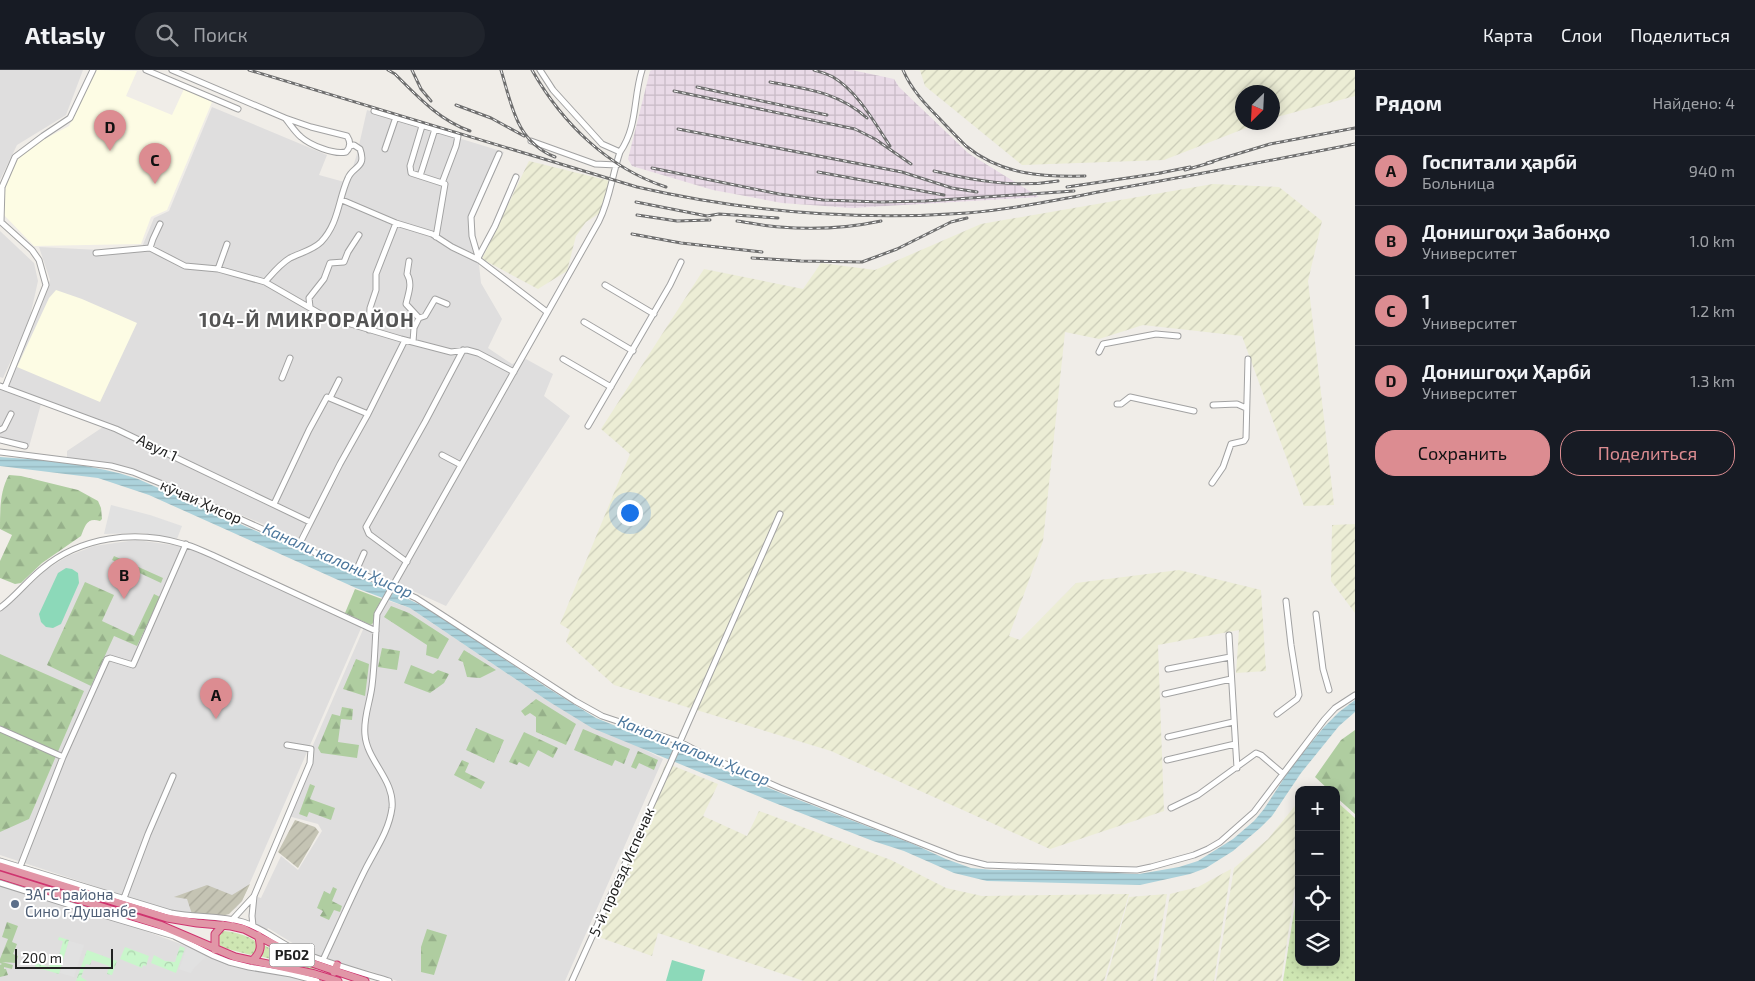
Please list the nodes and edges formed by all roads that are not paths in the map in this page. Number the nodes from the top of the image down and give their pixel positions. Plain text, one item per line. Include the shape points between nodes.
1 (93, 70) edge
2 (146, 70) edge
3 (172, 70) edge
4 (540, 70) edge
5 (642, 70) edge
6 (238, 109) dead end
7 (374, 111) dead end
8 (396, 117) junction
9 (285, 118) junction
10 (422, 126) junction
11 (435, 129) junction
12 (531, 141) dead end
13 (350, 146) junction
14 (385, 149) dead end
15 (620, 152) junction
16 (499, 154) dead end
17 (617, 165) junction
18 (420, 176) junction
19 (516, 177) dead end
20 (442, 183) junction
21 (342, 200) junction
22 (396, 223) junction
23 (160, 224) dead end
24 (359, 235) dead end
25 (436, 237) junction
26 (227, 244) dead end
27 (150, 248) junction
28 (96, 253) dead end
29 (479, 258) junction
30 (409, 261) dead end
31 (681, 262) dead end
32 (218, 269) junction
33 (266, 282) junction
34 (605, 285) dead end
35 (447, 304) dead end
36 (310, 307) junction
37 (547, 312) junction
38 (654, 314) junction
39 (419, 318) junction
40 (584, 322) dead end
41 (368, 330) junction
42 (1178, 336) dead end
43 (405, 340) junction
44 (413, 342) junction
45 (462, 350) junction
46 (633, 351) junction
47 (1099, 352) dead end
48 (290, 358) dead end
49 (563, 359) dead end
50 (1248, 359) dead end
51 (514, 372) junction
52 (282, 378) dead end
53 (339, 380) dead end
54 (3, 386) edge
55 (611, 387) junction
56 (330, 398) junction
57 (1116, 404) dead end
58 (1213, 405) dead end
59 (1246, 408) junction
60 (1194, 410) dead end
61 (11, 414) dead end
62 (368, 414) junction
63 (588, 426) dead end
64 (0, 430) edge
65 (0, 440) edge
66 (25, 446) dead end
67 (0, 452) edge
68 (442, 455) dead end
69 (461, 465) junction
70 (1212, 484) dead end
71 (274, 504) junction
72 (780, 514) dead end
73 (310, 522) junction
74 (186, 544) junction
75 (300, 545) junction
76 (364, 553) dead end
77 (407, 562) junction
78 (356, 571) junction
79 (392, 586) junction
80 (1286, 601) dead end
81 (0, 608) edge
82 (1316, 614) dead end
83 (376, 630) junction
84 (1229, 635) dead end
85 (1230, 657) junction
86 (1168, 669) dead end
87 (1231, 679) junction
88 (1329, 690) dead end
89 (1165, 694) dead end
90 (1355, 695) edge
91 (1277, 714) dead end
92 (1233, 722) junction
93 (0, 729) edge
94 (1168, 737) dead end
95 (679, 744) junction
96 (1235, 744) junction
97 (287, 745) dead end
98 (63, 757) junction
99 (1167, 760) dead end
100 (1237, 768) junction
101 (1282, 774) junction
102 (174, 776) dead end
103 (1171, 808) dead end
104 (0, 861) edge
105 (0, 866) edge
106 (20, 867) junction
107 (0, 875) edge
108 (0, 883) edge
109 (105, 892) junction
110 (254, 896) junction
111 (124, 898) junction
112 (113, 901) junction
113 (112, 910) junction
114 (100, 914) junction
115 (232, 920) junction
116 (223, 925) junction
117 (253, 926) junction
118 (258, 935) junction
119 (215, 950) junction
120 (252, 960) junction
121 (322, 960) junction
122 (336, 968) junction
123 (313, 980) edge
124 (336, 981) edge
125 (364, 981) edge
126 (389, 981) edge
127 (572, 981) edge

1 - 54 street via 70,118 15,157 2,187 1,222 32,250 39,260 46,284
2 - 6 street
3 - 9 street
4 - 15 street via 553,90 602,144
5 - 15 street via 632,130
7 - 8 street
8 - 10 street
8 - 14 street
9 - 13 street via 347,136
9 - 13 street via 306,141 334,153 346,152
10 - 11 street
10 - 18 street via 410,166 410,172
11 - 18 street
11 - 20 street via 458,136
12 - 17 street via 595,164
13 - 21 street via 360,149 362,160 350,174
15 - 17 street
16 - 29 street via 471,217 472,236
17 - 37 street via 605,210
18 - 20 street
19 - 29 street
20 - 25 street via 445,184
21 - 22 street
21 - 33 street via 332,226 320,243 283,262
22 - 25 street
22 - 41 street via 376,274
23 - 27 street
24 - 36 street via 344,262 330,263 324,279 309,298
25 - 29 street
26 - 32 street
27 - 28 street
27 - 32 street via 185,266
29 - 37 street
30 - 39 street via 410,294 406,304
31 - 38 street
32 - 33 street
33 - 36 street
34 - 38 street
35 - 39 street via 435,300 425,316
36 - 41 street via 324,316
37 - 51 street
38 - 46 street
39 - 44 street
40 - 46 street
41 - 43 street
42 - 47 street via 1156,334 1103,344
43 - 44 street
43 - 62 street
44 - 45 street via 451,352
45 - 51 street via 478,353
45 - 77 street via 366,528 368,534
46 - 55 street
48 - 52 street
49 - 55 street
50 - 59 street
51 - 69 street
53 - 56 street
54 - 71 street, Авул 1 via 116,428
55 - 63 street
56 - 62 street
56 - 71 street via 309,430
57 - 60 street via 1130,397
58 - 59 street via 1237,404
59 - 70 street via 1244,441 1231,444 1224,467
61 - 64 street
62 - 73 street
65 - 66 street
67 - 75 street, кӯчаи Ҳисор via 111,466 133,472
68 - 69 street
69 - 77 street
71 - 73 street, Авул 1
72 - 95 street, 5-й проезд Испечак
73 - 75 street
74 - 81 street via 132,537 96,542 60,556 42,568
74 - 83 street
74 - 98 street via 133,665 107,659
75 - 78 street, кӯчаи Ҳисор
76 - 78 street
77 - 79 street
78 - 79 street, кӯчаи Ҳисор
79 - 83 street via 377,614
79 - 95 street, кӯчаи Ҳисор via 427,604 582,705 602,716
80 - 91 street via 1299,695
82 - 88 street via 1323,670
83 - 121 street via 365,737 391,792 391,815
84 - 85 street
85 - 86 street
85 - 87 street
87 - 89 street
87 - 92 street
90 - 101 street, кӯчаи Ҳисор via 1334,708
92 - 94 street
92 - 96 street
93 - 98 street
95 - 101 street, кӯчаи Ҳисор via 780,788 958,858 986,865 1137,870 1194,855 1220,842 1254,812
95 - 127 street, 5-й проезд Испечак
96 - 99 street
96 - 100 street
97 - 110 street via 311,749 310,763
98 - 106 street
100 - 101 street via 1259,753
100 - 103 street via 1198,795
102 - 111 street
104 - 106 street
105 - 112 highway, РБ02
106 - 109 street
107 - 113 highway, РБ02
108 - 114 street
109 - 111 street
109 - 112 highway
110 - 115 street
110 - 117 street
111 - 115 street via 190,917
112 - 116 highway, РБ02 via 167,918
113 - 114 highway
113 - 119 highway, РБ02 via 178,932
114 - 123 street via 174,936 229,962
115 - 117 street
116 - 118 highway, РБ02
116 - 119 highway via 215,934
117 - 121 street via 290,948
118 - 120 highway, РБ02 via 260,952
118 - 122 highway, РБ02 via 294,956
119 - 120 highway, РБ02
120 - 124 highway, РБ02
121 - 122 street
122 - 125 highway, РБ02
122 - 126 street

